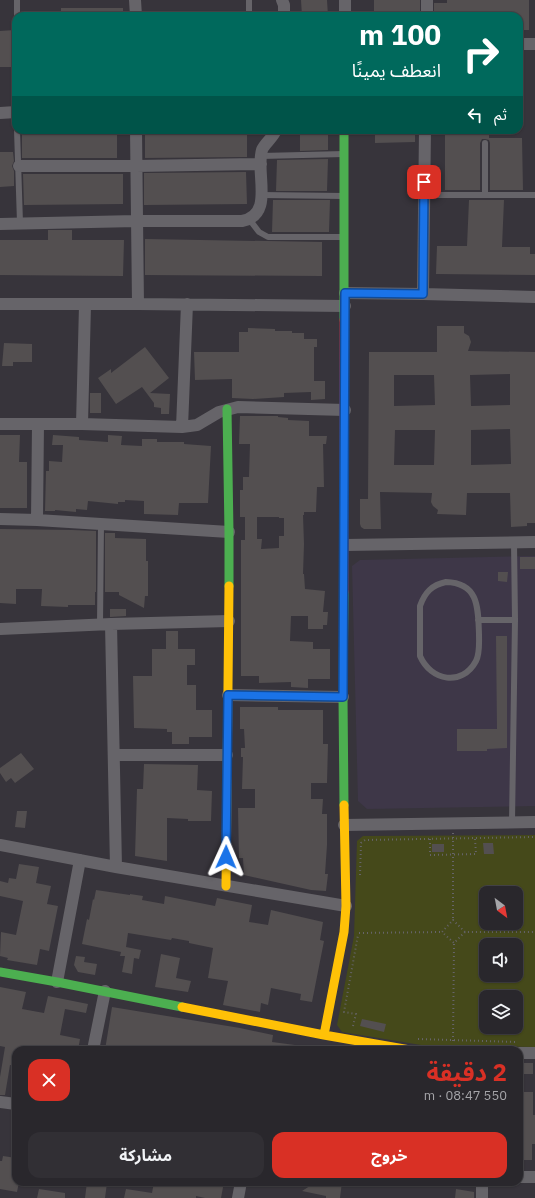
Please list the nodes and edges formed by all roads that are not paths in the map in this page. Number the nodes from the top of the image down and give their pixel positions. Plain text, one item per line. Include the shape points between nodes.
1 (17, 0) edge
2 (135, 0) edge
3 (249, 0) edge
4 (282, 0) edge
5 (345, 0) edge
6 (427, 0) edge
7 (17, 12) edge
8 (136, 12) edge
9 (249, 12) edge
10 (284, 12) edge
11 (345, 12) edge
12 (427, 12) edge
13 (523, 44) edge
14 (535, 44) edge
15 (12, 112) edge
16 (0, 113) edge
17 (18, 134) edge
18 (136, 134) edge
19 (274, 134) edge
20 (344, 134) edge
21 (425, 134) edge
22 (484, 143) dead end
23 (344, 154) junction
24 (261, 160) junction
25 (19, 166) junction
26 (136, 166) junction
27 (261, 195) junction
28 (424, 195) junction
29 (485, 195) junction
30 (535, 195) edge
31 (344, 196) junction
32 (249, 219) junction
33 (136, 221) junction
34 (20, 223) junction
35 (0, 224) edge
36 (345, 237) junction
37 (345, 293) junction
38 (423, 294) junction
39 (535, 297) edge
40 (0, 304) edge
41 (138, 304) junction
42 (187, 304) junction
43 (85, 305) junction
44 (345, 306) junction
45 (227, 409) junction
46 (345, 410) junction
47 (0, 424) edge
48 (38, 424) junction
49 (82, 424) junction
50 (182, 427) junction
51 (0, 519) edge
52 (37, 520) junction
53 (101, 524) junction
54 (229, 532) junction
55 (535, 542) edge
56 (514, 543) junction
57 (345, 545) junction
58 (478, 620) junction
59 (515, 620) junction
60 (229, 621) junction
61 (105, 624) junction
62 (0, 628) edge
63 (228, 695) junction
64 (343, 697) junction
65 (114, 755) junction
66 (227, 755) junction
67 (512, 822) junction
68 (535, 822) edge
69 (344, 825) junction
70 (0, 845) edge
71 (80, 860) junction
72 (116, 867) junction
73 (226, 886) junction
74 (346, 906) junction
75 (0, 972) edge
76 (57, 982) junction
77 (105, 991) junction
78 (324, 1035) junction
79 (94, 1046) edge
80 (387, 1046) edge
81 (523, 1048) edge
82 (535, 1053) edge
83 (0, 1102) edge
84 (12, 1104) edge
85 (523, 1177) edge
86 (535, 1177) edge
87 (240, 1186) edge
88 (482, 1186) edge
89 (238, 1198) edge
90 (482, 1198) edge

1 - 7 lane
2 - 8 street
3 - 9 lane
4 - 10 street
5 - 11 street
6 - 12 street
13 - 14 street
15 - 16 street
17 - 25 lane
18 - 26 street
19 - 24 street via 262,150
20 - 23 street
21 - 28 street
22 - 29 lane
23 - 24 lane
23 - 31 street
24 - 26 street
24 - 27 street
25 - 26 street
25 - 34 lane
26 - 33 street
27 - 31 lane
27 - 32 street via 259,210
28 - 29 lane
28 - 38 street
29 - 30 lane
31 - 36 street
32 - 33 street
32 - 36 lane via 259,232 268,236
33 - 34 street
33 - 41 street
34 - 35 street
36 - 37 street
37 - 38 street
37 - 44 street
38 - 39 street
40 - 43 street
41 - 42 street
41 - 43 street
42 - 44 street
42 - 50 street
43 - 49 street
44 - 46 street
45 - 46 street via 244,406
45 - 50 street via 197,425
45 - 54 street
46 - 57 street
47 - 48 street
48 - 49 street
48 - 52 street
49 - 50 street
51 - 52 street
52 - 53 street
53 - 54 street
53 - 61 lane
54 - 60 street
55 - 56 street
56 - 57 street
56 - 59 lane
57 - 64 street
58 - 58 lane via 476,600 467,588 454,582 432,587 420,606 420,656 428,669 447,678 468,671 479,653
58 - 59 lane
59 - 67 lane
60 - 61 street
60 - 63 street
61 - 62 street
61 - 65 street
63 - 64 street
63 - 66 street
64 - 69 street
65 - 66 street
65 - 72 street
66 - 73 street
67 - 68 street
67 - 69 street
69 - 74 street
70 - 71 street
71 - 72 street
71 - 76 street
72 - 73 street
73 - 74 street
74 - 78 street via 344,932
75 - 76 street
76 - 77 street
77 - 78 street
77 - 79 street
78 - 80 street
81 - 82 street
83 - 84 street
85 - 86 street
87 - 89 street
88 - 90 street

